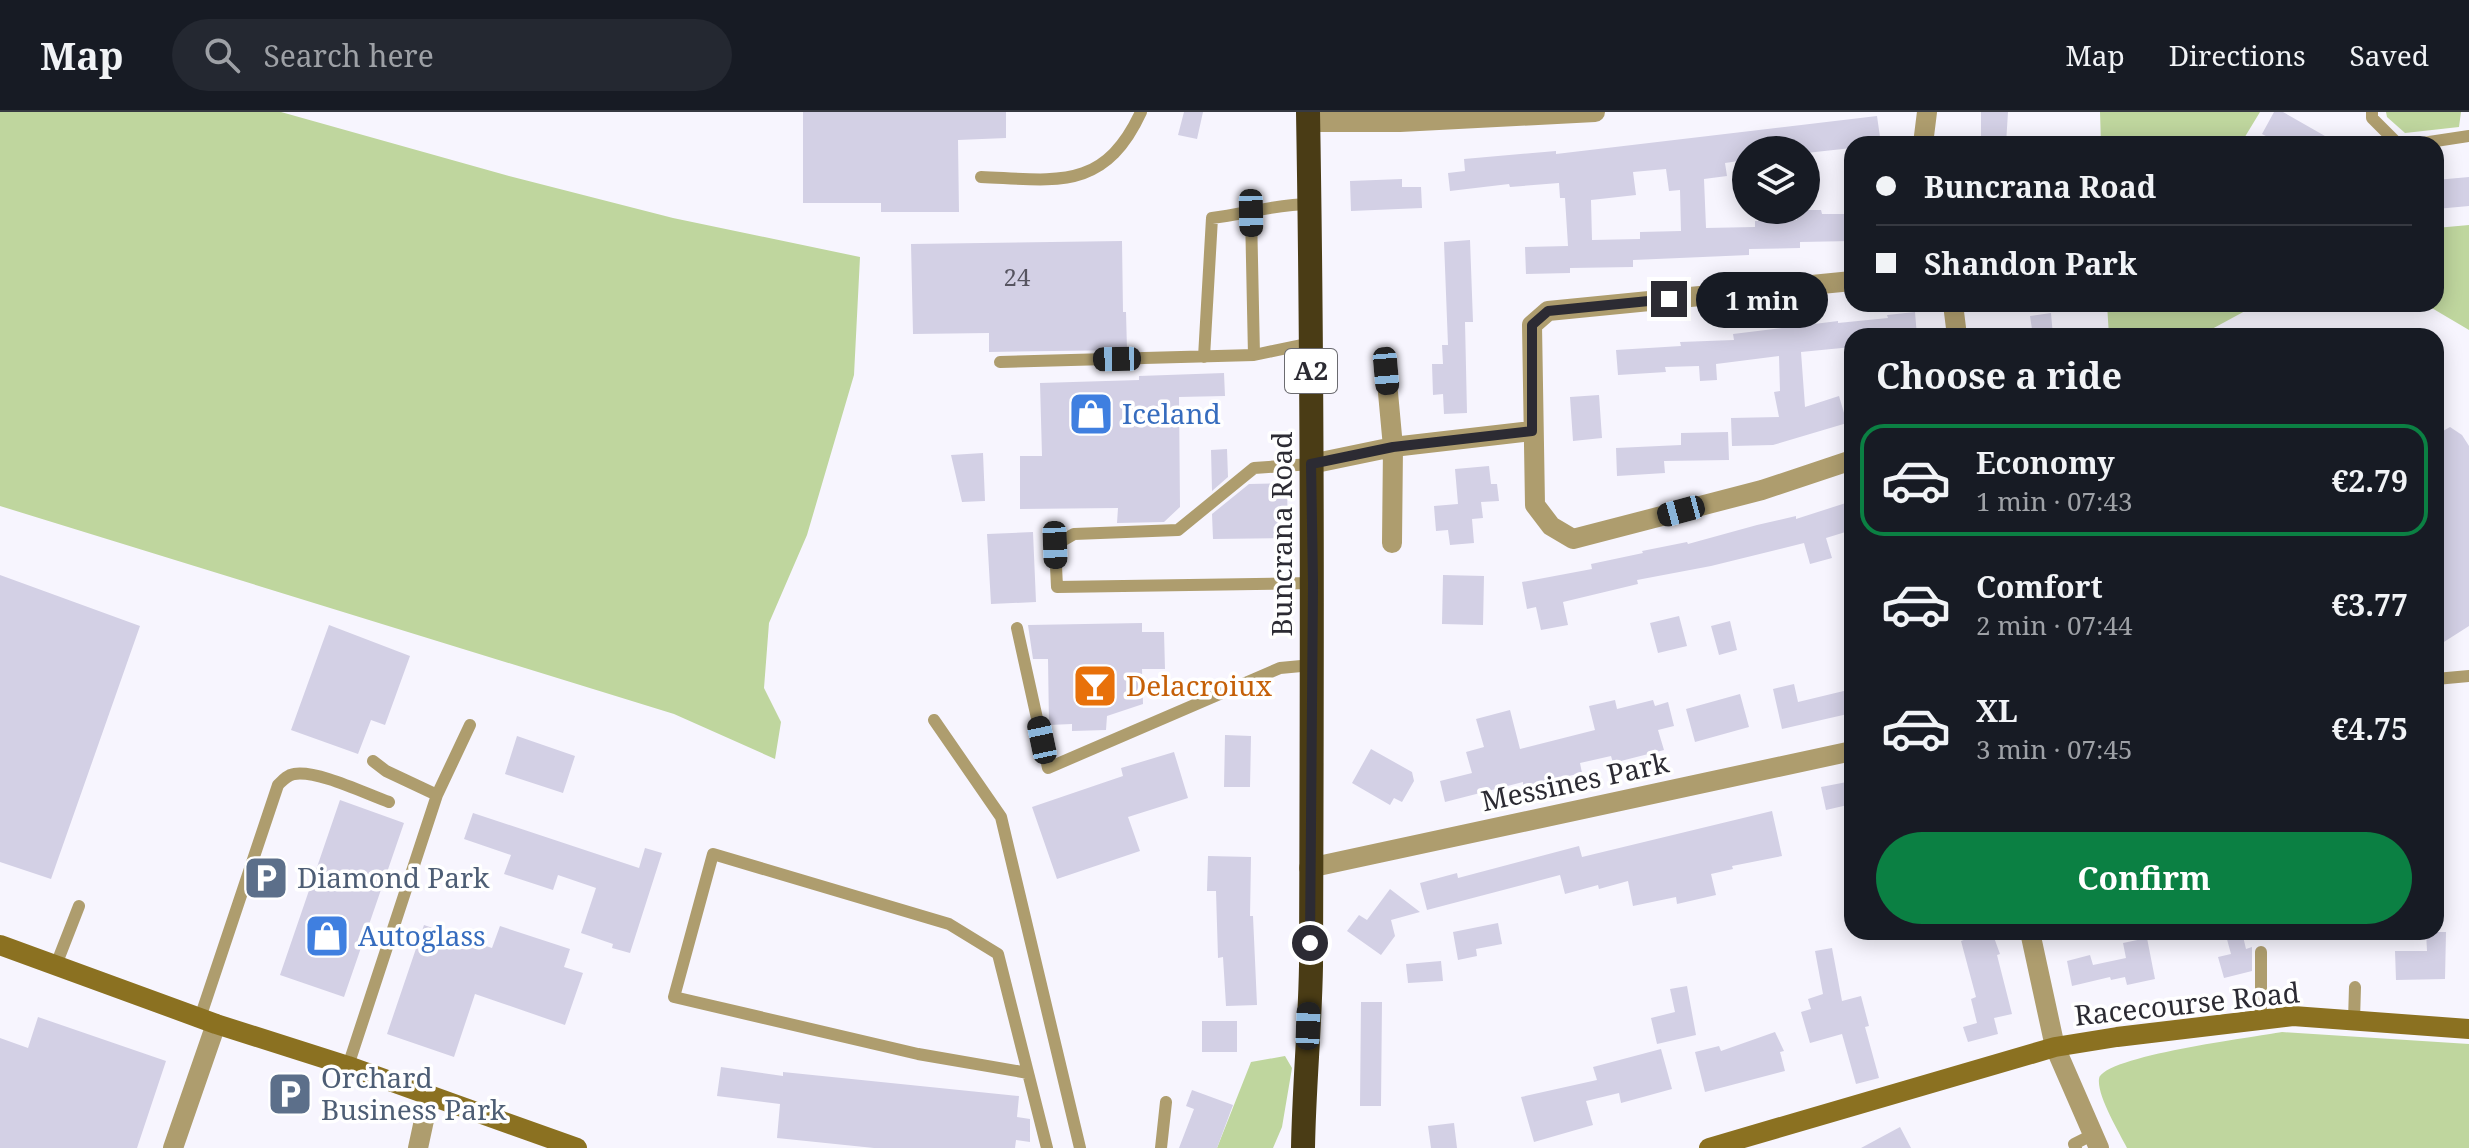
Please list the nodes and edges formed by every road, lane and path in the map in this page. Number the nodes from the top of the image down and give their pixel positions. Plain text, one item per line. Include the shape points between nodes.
1 (1141, 112) edge
2 (1592, 112) edge
3 (1927, 112) edge
4 (2372, 112) edge
5 (1308, 117) edge
6 (1400, 117) edge
7 (1924, 136) edge
8 (2390, 136) edge
9 (2469, 136) edge
10 (2444, 140) edge
11 (981, 177) dead end
12 (1310, 204) junction
13 (1251, 213) junction
14 (1844, 282) edge
15 (1311, 343) junction
16 (1254, 355) junction
17 (1204, 357) junction
18 (1000, 362) dead end
19 (1386, 371) dead end
20 (1532, 431) junction
21 (1393, 447) junction
22 (1844, 463) edge
23 (1311, 464) junction
24 (1392, 543) dead end
25 (1313, 583) junction
26 (1017, 628) dead end
27 (1312, 665) junction
28 (2469, 676) edge
29 (2444, 678) edge
30 (934, 720) dead end
31 (470, 725) dead end
32 (1844, 753) edge
33 (373, 761) dead end
34 (437, 795) junction
35 (389, 802) dead end
36 (1309, 868) junction
37 (79, 906) dead end
38 (2032, 940) edge
39 (0, 945) edge
40 (2261, 952) dead end
41 (56, 965) junction
42 (2355, 987) dead end
43 (2261, 1020) junction
44 (2354, 1020) junction
45 (208, 1021) junction
46 (2469, 1029) edge
47 (2055, 1047) junction
48 (348, 1066) junction
49 (1028, 1073) junction
50 (429, 1097) junction
51 (1166, 1102) dead end
52 (1759, 1141) edge
53 (2089, 1144) edge
54 (1301, 1146) edge
55 (173, 1148) edge
56 (418, 1148) edge
57 (577, 1148) edge
58 (1047, 1148) edge
59 (1080, 1148) edge
60 (1161, 1148) edge
61 (1709, 1148) edge

1 - 11 lane via 1112,156 1091,171 1069,178
2 - 6 street
3 - 7 street
4 - 8 lane
5 - 6 street
5 - 12 highway, Buncrana Road / A2
9 - 10 lane
12 - 13 lane
12 - 15 highway, Buncrana Road / A2
13 - 16 lane
13 - 17 lane via 1212,218
14 - 20 street via 1548,311 1532,325
15 - 16 lane
15 - 23 highway, Buncrana Road / A2
16 - 17 lane
17 - 18 lane
19 - 21 street
20 - 21 street
20 - 22 street via 1535,505 1551,526 1573,539 1762,490
21 - 23 street
21 - 24 street
23 - 25 highway, Buncrana Road / A2
23 - 25 lane via 1254,468 1178,530 1074,534 1055,545 1057,587
25 - 27 highway, Buncrana Road / A2
26 - 27 lane via 1048,768 1280,668
27 - 36 highway, Buncrana Road / A2
28 - 29 lane
30 - 59 lane via 1001,817
31 - 34 lane
32 - 36 street, Messines Park
33 - 34 lane
34 - 48 lane
35 - 45 lane via 318,777 290,775 278,785
36 - 54 highway, Buncrana Road / A2 via 1311,968
37 - 41 lane
38 - 47 street
39 - 41 main road
40 - 43 lane
41 - 45 main road
42 - 44 lane
43 - 44 main road, Racecourse Road
43 - 47 main road, Racecourse Road
44 - 46 main road, Racecourse Road
45 - 48 main road
45 - 55 street
47 - 52 main road, Racecourse Road
47 - 53 street, Racecourse Road
48 - 50 main road
49 - 49 lane via 998,954 949,924 713,854 674,997 918,1054
49 - 58 lane
50 - 56 street
50 - 57 main road
51 - 60 lane
52 - 61 main road, Racecourse Road

